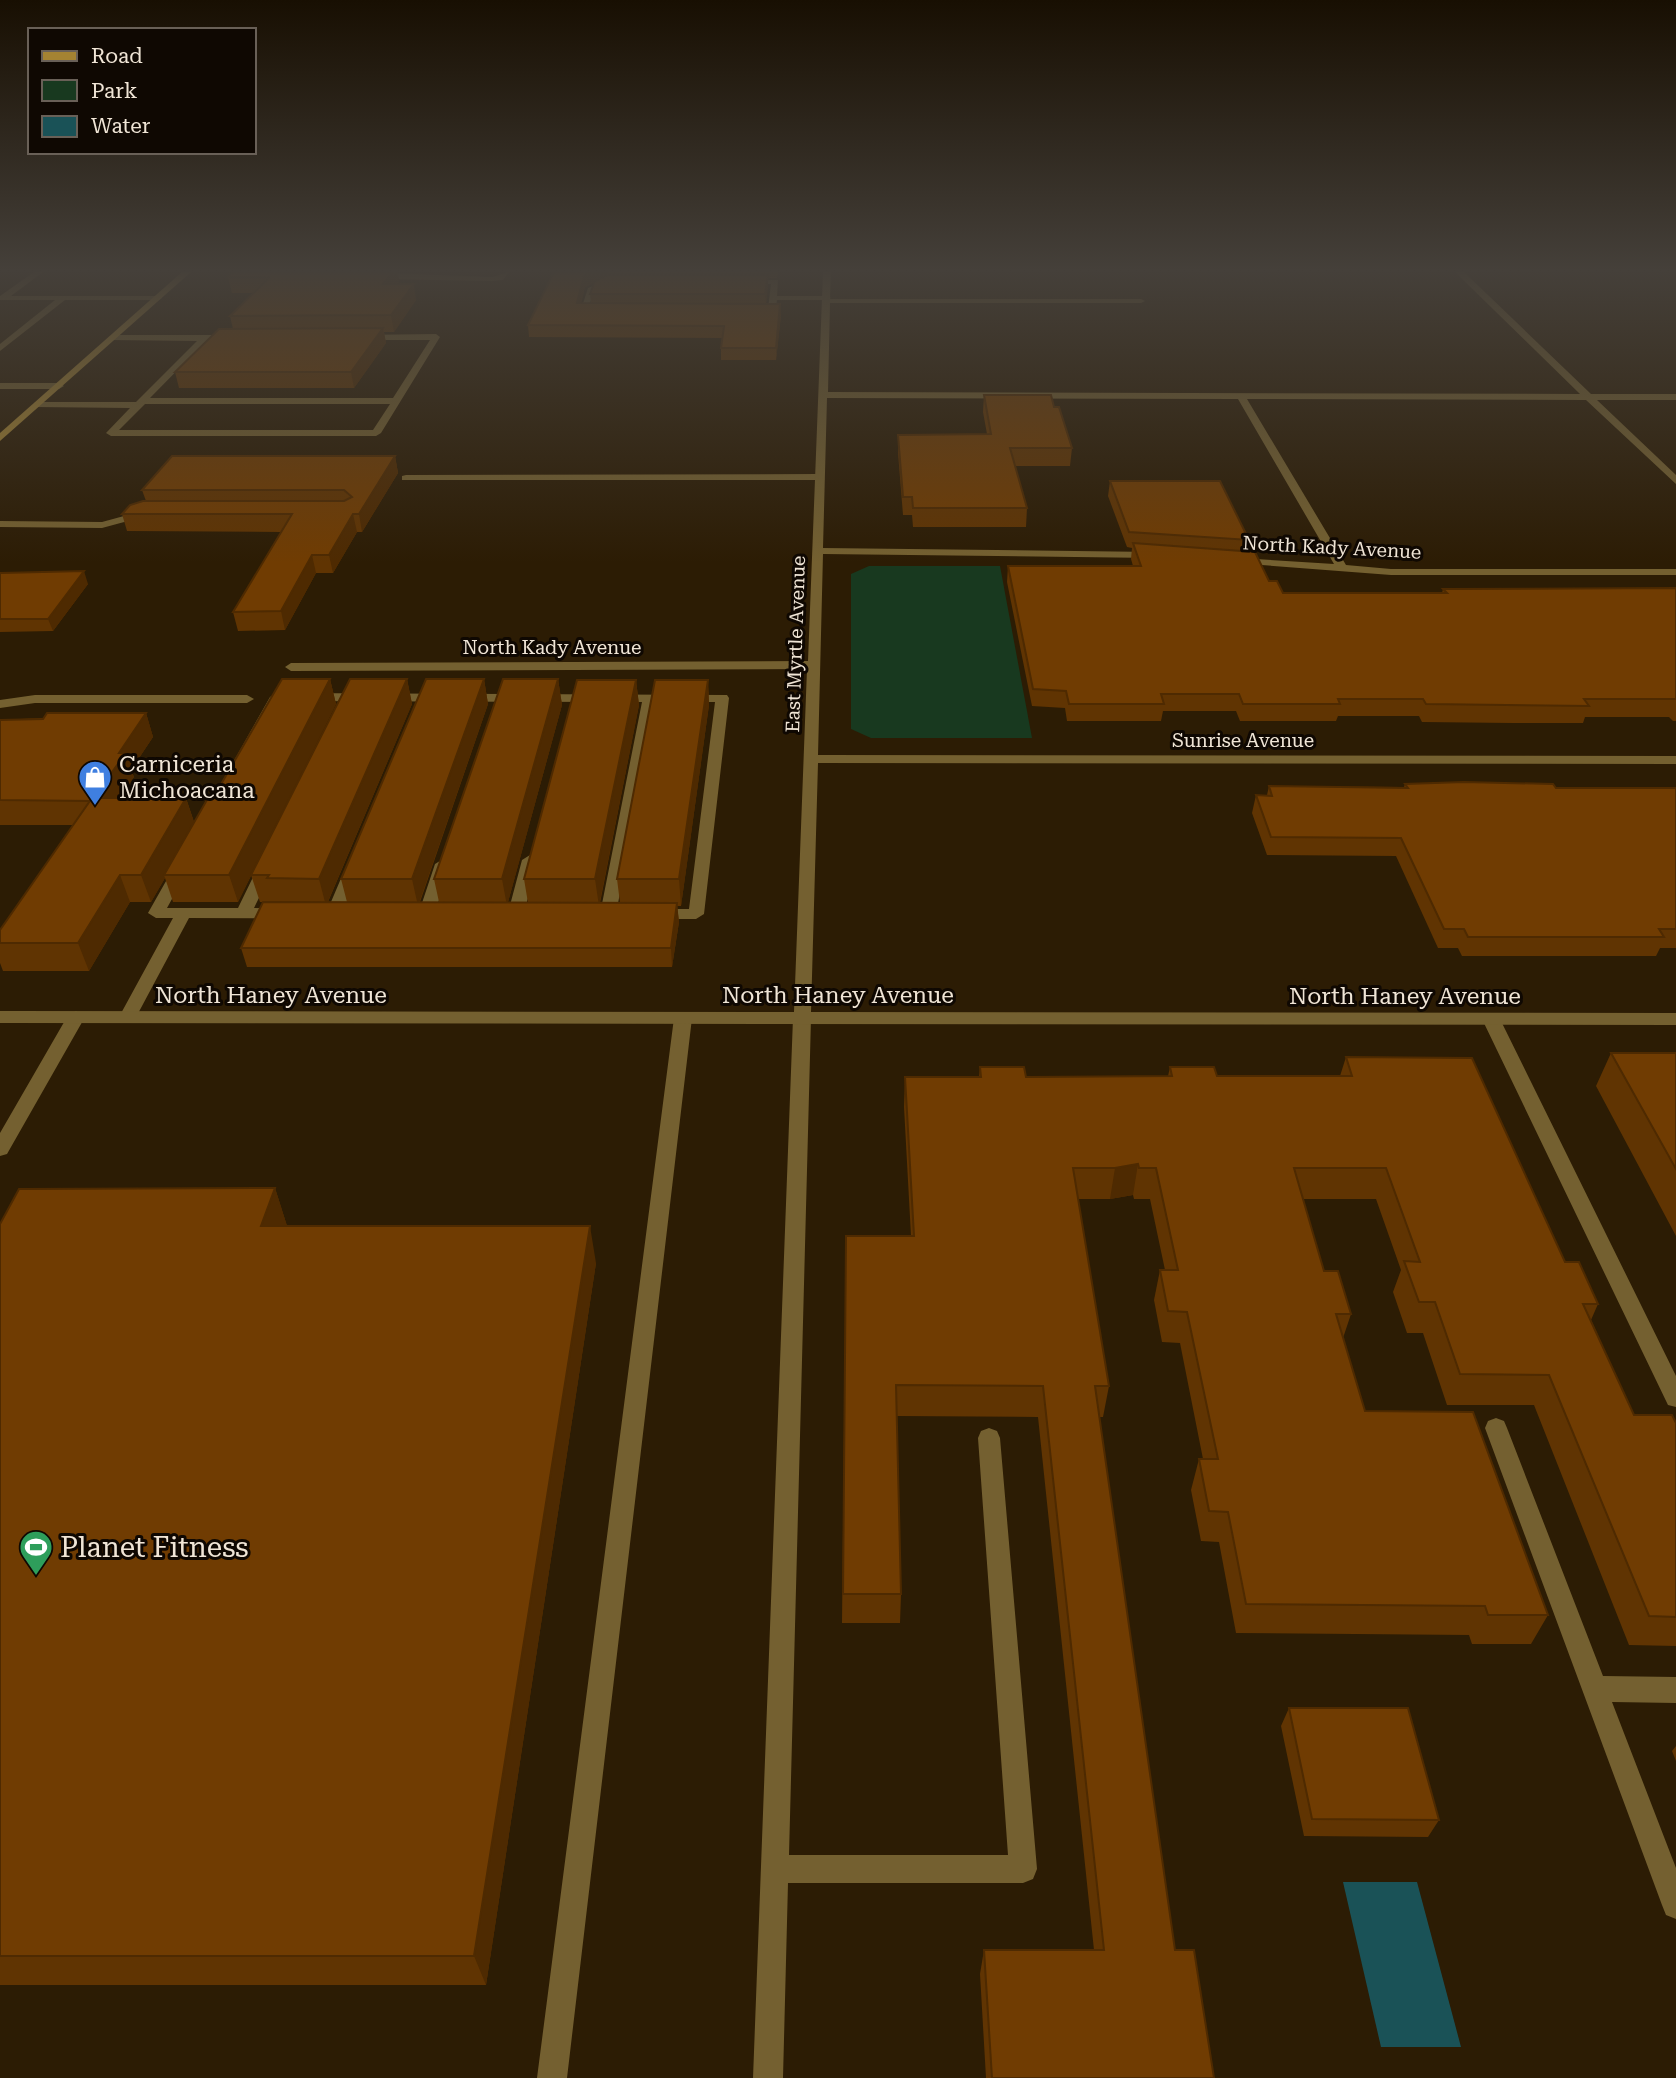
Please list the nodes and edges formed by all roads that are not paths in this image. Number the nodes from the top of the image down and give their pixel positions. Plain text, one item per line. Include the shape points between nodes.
1 (78, 369) edge
2 (174, 369) edge
3 (416, 369) edge
4 (823, 369) edge
5 (1560, 369) edge
6 (0, 386) edge
7 (59, 386) junction
8 (822, 395) junction
9 (1240, 395) junction
10 (1587, 395) junction
11 (1676, 397) edge
12 (396, 401) junction
13 (140, 403) junction
14 (37, 405) junction
15 (0, 438) edge
16 (819, 477) junction
17 (406, 478) dead end
18 (1676, 481) edge
19 (161, 513) edge
20 (0, 524) edge
21 (817, 551) junction
22 (1170, 556) edge
23 (1223, 560) edge
24 (1342, 569) junction
25 (1676, 572) edge
26 (814, 665) junction
27 (291, 667) dead end
28 (649, 698) junction
29 (247, 699) dead end
30 (0, 704) edge
31 (810, 759) junction
32 (1676, 760) edge
33 (534, 846) edge
34 (361, 850) edge
35 (448, 850) edge
36 (273, 853) edge
37 (184, 914) junction
38 (244, 914) junction
39 (334, 914) junction
40 (426, 914) junction
41 (516, 914) junction
42 (608, 914) junction
43 (0, 1017) edge
44 (76, 1017) junction
45 (128, 1017) junction
46 (683, 1018) junction
47 (802, 1018) junction
48 (1491, 1019) junction
49 (1676, 1019) edge
50 (7, 1124) edge
51 (0, 1149) edge
52 (1676, 1398) edge
53 (1496, 1428) dead end
54 (989, 1438) dead end
55 (1595, 1689) junction
56 (1676, 1689) edge
57 (775, 1869) junction
58 (1676, 1905) edge
59 (552, 2078) edge
60 (768, 2078) edge

1 - 7 main road
2 - 13 street
3 - 12 street
4 - 8 street, East Myrtle Avenue
5 - 10 street
6 - 7 street
7 - 14 main road
8 - 9 street
8 - 16 street, East Myrtle Avenue
9 - 10 street
9 - 24 street
10 - 11 street
10 - 18 street
12 - 13 street
12 - 13 street via 376,433 111,433
13 - 14 street
14 - 15 main road
16 - 17 street
16 - 21 street, East Myrtle Avenue
19 - 20 street via 102,525
21 - 22 street
21 - 26 street, East Myrtle Avenue
23 - 24 street, North Kady Avenue
24 - 25 street, North Kady Avenue
26 - 27 street, North Kady Avenue
26 - 31 street, East Myrtle Avenue
28 - 37 street via 572,704 421,704 278,697 156,914
28 - 42 street
28 - 42 street via 722,698 696,914
29 - 30 street via 36,699
31 - 32 street, Sunrise Avenue
31 - 47 street, East Myrtle Avenue
33 - 41 street
34 - 39 street
35 - 40 street
36 - 38 street
37 - 38 street
37 - 45 street
38 - 39 street
39 - 40 street
40 - 41 street
41 - 42 street
43 - 44 street, North Haney Avenue
44 - 45 street, North Haney Avenue
44 - 50 street
45 - 46 street, North Haney Avenue
46 - 47 street, North Haney Avenue
46 - 59 street
47 - 48 street, North Haney Avenue
47 - 57 street, East Myrtle Avenue
48 - 49 street, North Haney Avenue
48 - 52 street
50 - 51 street
53 - 55 street
54 - 57 street via 1023,1869
55 - 56 street
55 - 58 street
57 - 60 street, East Myrtle Avenue

